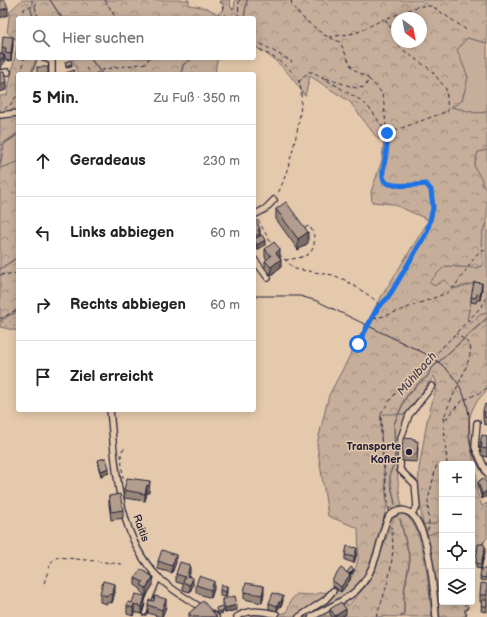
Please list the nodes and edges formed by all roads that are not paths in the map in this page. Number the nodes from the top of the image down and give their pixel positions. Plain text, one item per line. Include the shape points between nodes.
1 (50, 60) edge
2 (8, 72) dead end
3 (52, 72) edge
4 (0, 73) edge
5 (1, 112) edge
6 (16, 113) edge
7 (274, 200) road end
8 (256, 214) edge
9 (256, 261) edge
10 (268, 278) dead end
11 (432, 386) dead end
12 (110, 412) edge
13 (477, 424) dead end
14 (487, 473) edge
15 (412, 513) junction
16 (158, 577) junction
17 (333, 590) dead end
18 (144, 612) dead end
19 (276, 614) dead end
20 (216, 617) edge
21 (237, 617) edge
22 (299, 617) edge
23 (311, 617) edge
24 (436, 617) edge

1 - 3 street via 52,61
2 - 4 street
5 - 6 street
7 - 8 street
9 - 10 street
11 - 15 street via 409,415 402,438 400,470 415,484 417,507
12 - 16 street, Raitis via 125,513 144,561
13 - 14 street via 475,447
15 - 23 street via 401,510 389,516 377,555 367,580 360,589 345,600
15 - 24 street via 424,537
16 - 18 street
16 - 20 street, Raitis
17 - 22 street via 325,600
19 - 21 street via 252,611 244,612

